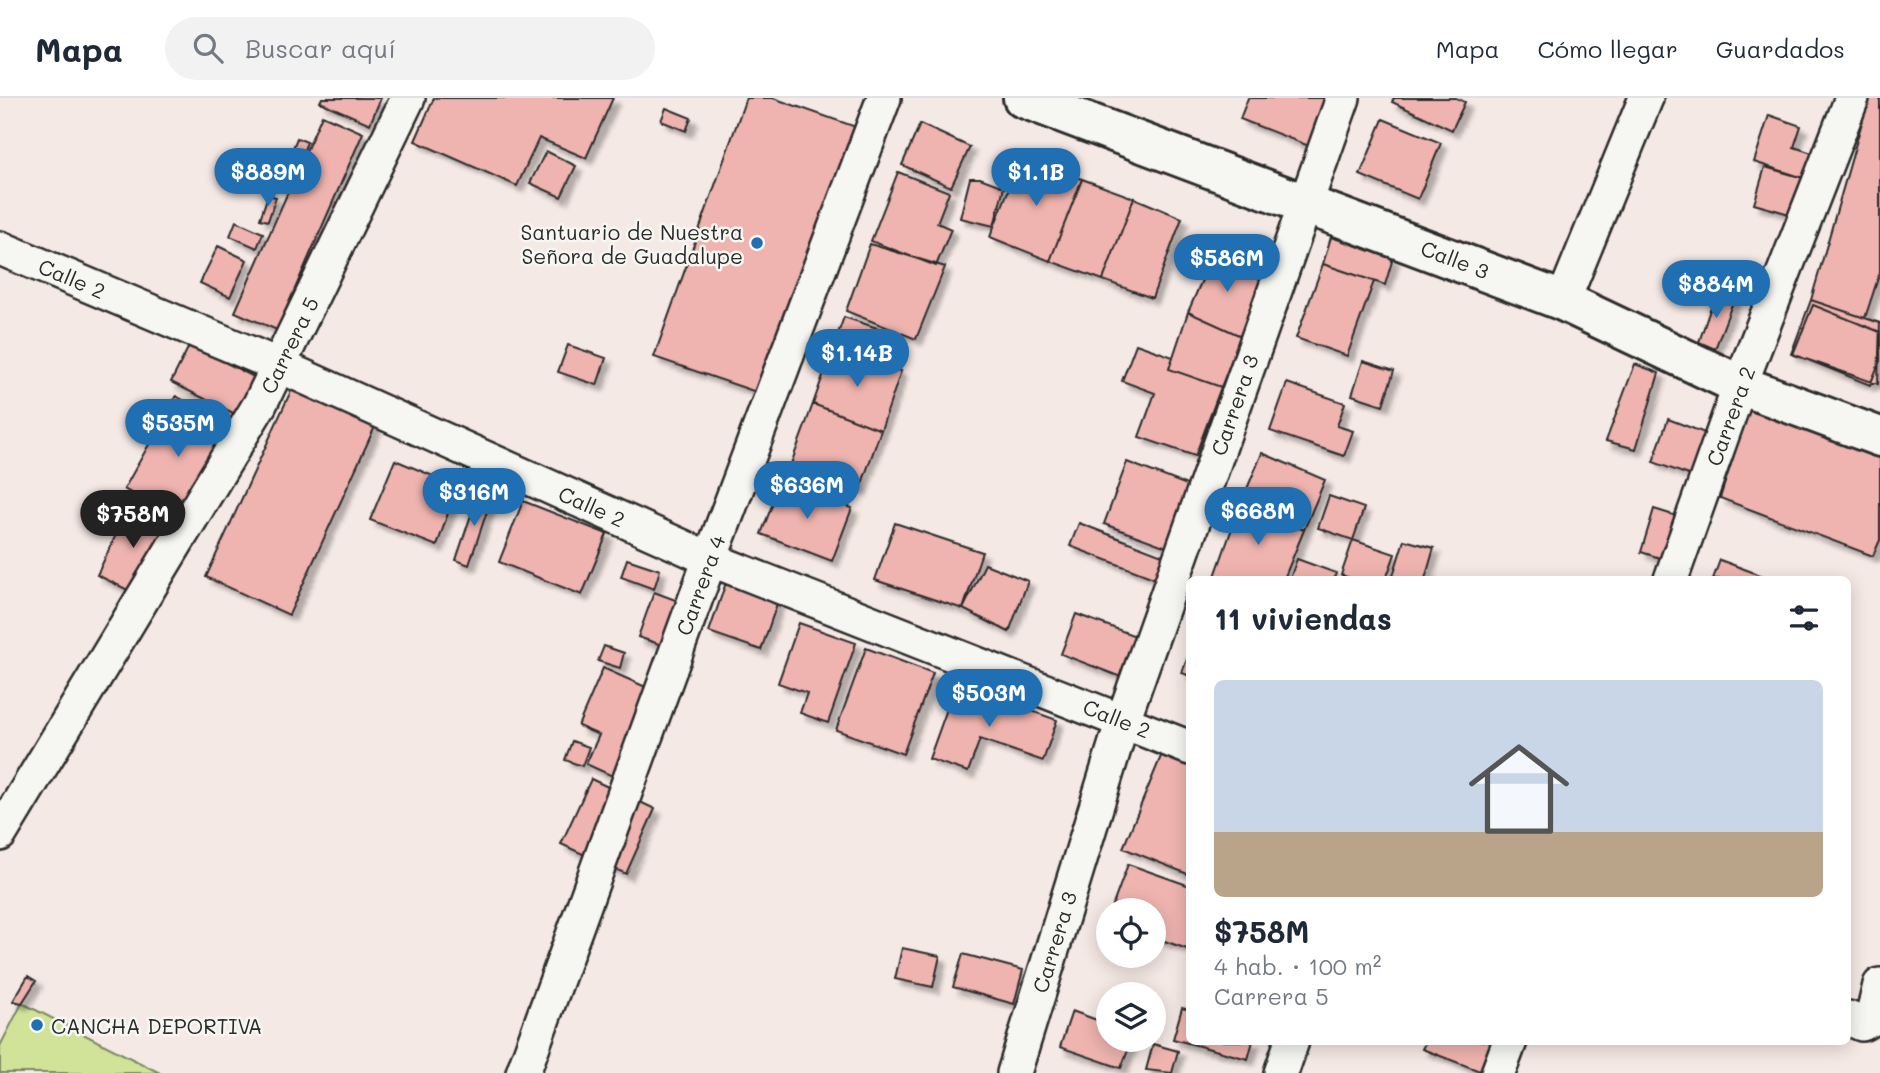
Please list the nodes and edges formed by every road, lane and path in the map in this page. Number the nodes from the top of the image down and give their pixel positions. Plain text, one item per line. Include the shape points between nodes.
1 (408, 98) edge
2 (884, 98) edge
3 (1023, 98) edge
4 (1343, 98) edge
5 (1646, 98) edge
6 (1852, 98) edge
7 (1305, 202) junction
8 (0, 248) edge
9 (1563, 301) junction
10 (280, 366) junction
11 (1740, 385) junction
12 (1880, 438) edge
13 (710, 559) junction
14 (1672, 576) edge
15 (1123, 719) junction
16 (1186, 746) edge
17 (0, 834) edge
18 (1880, 985) edge
19 (1855, 1021) edge
20 (1290, 1045) edge
21 (1508, 1045) edge
22 (523, 1073) edge
23 (1014, 1073) edge
24 (1280, 1073) edge
25 (1498, 1073) edge

1 - 10 street, Carrera 5
2 - 13 street, Carrera 4
3 - 7 street, Calle 3
4 - 7 street, Carrera 3
5 - 9 street
6 - 11 street, Carrera 2
7 - 9 street, Calle 3
7 - 15 street, Carrera 3
8 - 10 street, Calle 2
9 - 11 street, Calle 3
10 - 13 street, Calle 2
10 - 17 street, Carrera 5
11 - 12 street, Calle 3
11 - 14 street, Carrera 2
13 - 15 street, Calle 2
13 - 22 street, Carrera 4
15 - 16 street, Calle 2
15 - 23 street, Carrera 3
18 - 19 street via 1872,1019
20 - 24 street
21 - 25 street

